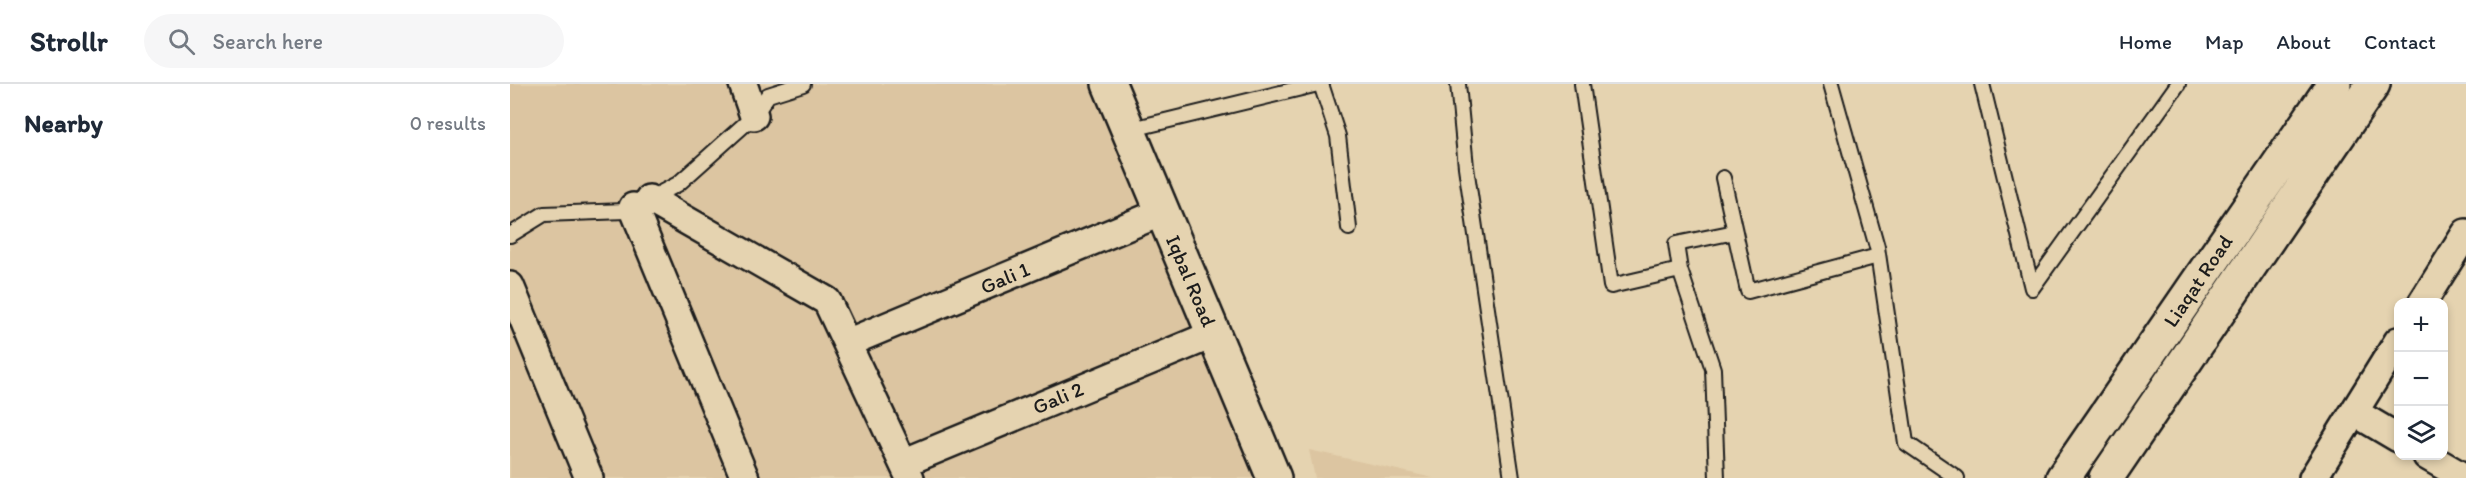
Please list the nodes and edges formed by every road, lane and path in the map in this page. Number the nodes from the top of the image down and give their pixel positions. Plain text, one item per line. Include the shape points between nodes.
1 (743, 84) edge
2 (803, 84) edge
3 (1109, 84) edge
4 (1319, 84) edge
5 (1458, 84) edge
6 (1582, 84) edge
7 (1831, 84) edge
8 (1982, 84) edge
9 (2178, 84) edge
10 (2334, 84) edge
11 (2373, 84) edge
12 (754, 116) junction
13 (1128, 130) junction
14 (1724, 178) dead end
15 (641, 203) junction
16 (1162, 212) junction
17 (1349, 228) dead end
18 (1735, 232) junction
19 (2466, 233) edge
20 (510, 234) edge
21 (1878, 256) junction
22 (1680, 270) junction
23 (510, 286) edge
24 (2425, 298) edge
25 (1214, 334) junction
26 (847, 343) junction
27 (2394, 347) edge
28 (2354, 412) junction
29 (2394, 436) edge
30 (2434, 460) edge
31 (907, 470) edge
32 (589, 478) edge
33 (745, 478) edge
34 (1274, 478) edge
35 (1512, 478) edge
36 (1717, 478) edge
37 (1957, 478) edge
38 (2063, 478) edge
39 (2106, 478) edge
40 (2313, 478) edge
41 (2465, 478) edge

1 - 12 street
2 - 12 lane via 768,95
3 - 13 main road, Iqbal Road
4 - 13 lane
4 - 17 lane via 1338,136
5 - 35 lane via 1466,167
6 - 22 lane via 1611,286
7 - 21 lane
8 - 9 lane via 2032,288
10 - 38 main road, Liaqat Road
11 - 39 main road, Liaqat Road
12 - 15 lane via 678,184
13 - 16 main road, Iqbal Road
14 - 18 lane
15 - 20 lane via 626,211 544,214
15 - 26 street via 827,301
15 - 33 street
16 - 25 main road, Iqbal Road
16 - 26 street, Gali 1
18 - 21 lane via 1748,291
18 - 22 lane via 1676,244
19 - 24 street
21 - 37 lane via 1906,443
22 - 36 lane via 1713,369
23 - 32 street
25 - 31 street, Gali 2
25 - 34 main road, Iqbal Road
26 - 31 street
27 - 28 street
28 - 29 street
28 - 40 street
30 - 41 street

